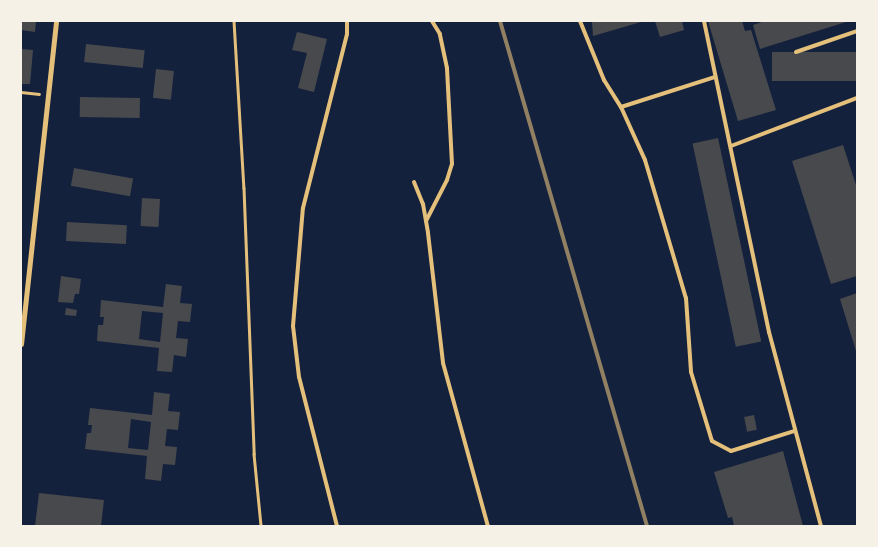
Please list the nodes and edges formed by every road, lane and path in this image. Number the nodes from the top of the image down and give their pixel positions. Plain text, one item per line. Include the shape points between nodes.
1 (56, 21) edge
2 (234, 21) edge
3 (347, 21) edge
4 (432, 21) edge
5 (580, 21) edge
6 (704, 21) edge
7 (857, 31) edge
8 (796, 52) dead end
9 (715, 77) junction
10 (21, 92) edge
11 (48, 94) junction
12 (857, 98) edge
13 (621, 107) junction
14 (731, 146) junction
15 (414, 182) dead end
16 (426, 221) junction
17 (21, 344) edge
18 (794, 431) junction
19 (261, 526) edge
20 (337, 526) edge
21 (488, 526) edge
22 (821, 526) edge

1 - 11 street
2 - 19 path via 254,454
3 - 20 lane via 347,34 303,208 293,326 299,377
4 - 16 lane via 440,34 447,68 452,164
5 - 13 lane via 604,80
6 - 9 lane
7 - 8 lane
9 - 13 lane
9 - 14 lane
10 - 11 path
11 - 17 street
12 - 14 lane
13 - 18 lane via 646,160 686,298 691,372 712,441 731,451
14 - 18 lane
15 - 16 lane
16 - 21 lane via 443,363
18 - 22 lane

